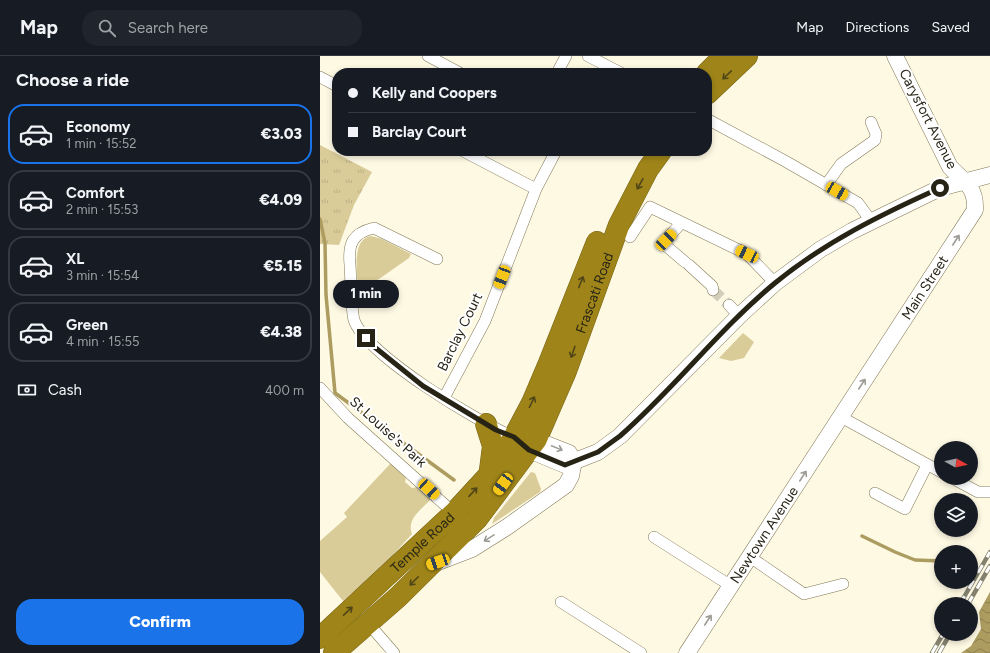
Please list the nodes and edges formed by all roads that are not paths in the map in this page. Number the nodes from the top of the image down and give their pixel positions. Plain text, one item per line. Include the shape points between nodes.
1 (428, 56) edge
2 (566, 56) edge
3 (588, 56) edge
4 (724, 56) edge
5 (747, 56) edge
6 (895, 56) edge
7 (451, 68) edge
8 (560, 68) edge
9 (611, 68) edge
10 (712, 68) edge
11 (320, 78) edge
12 (332, 84) edge
13 (712, 89) edge
14 (712, 122) edge
15 (871, 122) dead end
16 (473, 156) edge
17 (553, 156) edge
18 (640, 156) edge
19 (657, 156) edge
20 (990, 175) edge
21 (963, 180) junction
22 (826, 185) junction
23 (536, 189) junction
24 (871, 221) junction
25 (681, 223) junction
26 (630, 237) dead end
27 (437, 259) dead end
28 (775, 283) junction
29 (713, 290) tunnel mouth
30 (320, 388) edge
31 (444, 398) junction
32 (841, 417) junction
33 (486, 424) junction
34 (526, 442) junction
35 (574, 461) junction
36 (927, 464) junction
37 (934, 468) edge
38 (489, 475) junction
39 (965, 485) edge
40 (990, 492) edge
41 (875, 493) dead end
42 (454, 513) junction
43 (654, 537) dead end
44 (750, 557) junction
45 (430, 565) junction
46 (843, 584) dead end
47 (731, 586) junction
48 (561, 602) dead end
49 (368, 623) junction
50 (320, 638) edge
51 (334, 653) edge
52 (394, 653) edge
53 (641, 653) edge
54 (687, 653) edge

1 - 7 street
2 - 8 street
3 - 9 street
4 - 10 highway
5 -> 13 highway
6 - 21 street, Carysfort Avenue via 947,162
11 - 12 street
14 - 22 street
15 - 22 street via 876,134 875,140 841,164
16 - 23 street
17 - 23 street, Barclay Court
34 -> 18 highway, Frascati Road via 549,363 610,209
19 -> 34 highway, Frascati Road via 618,225 566,371
20 - 21 street
21 - 24 street via 940,188
32 -> 21 street, Main Street via 972,216 975,210 974,193 970,185
22 - 24 street via 858,203
23 - 31 street, Barclay Court via 485,321
24 - 28 street via 822,248
25 - 26 street via 650,208
25 - 28 street via 747,254
25 - 29 street via 666,240 665,245 712,286
27 - 31 street via 374,228 356,235 350,245 354,320 372,345 423,386
28 - 35 street via 734,311 630,428 598,452
30 - 42 street, St Louise's Park via 348,418
31 - 33 street
32 - 36 street
44 -> 32 street, Newtown Avenue
33 - 34 street
33 - 38 highway via 493,446
34 - 35 street via 569,453
34 - 38 highway, Temple Road
34 - 45 highway, Temple Road via 477,519
35 -> 45 street, Temple Road via 566,485 472,549
36 - 37 street
36 - 41 street via 905,509
42 -> 38 highway, Temple Road
39 - 40 street via 978,492
50 -> 42 highway, Temple Road
43 - 47 street
44 - 46 street via 804,594
44 - 47 street, Newtown Avenue
45 -> 49 highway, Temple Road
54 -> 47 street, Newtown Avenue
48 - 53 street
49 - 51 highway, Temple Road
49 - 52 street

